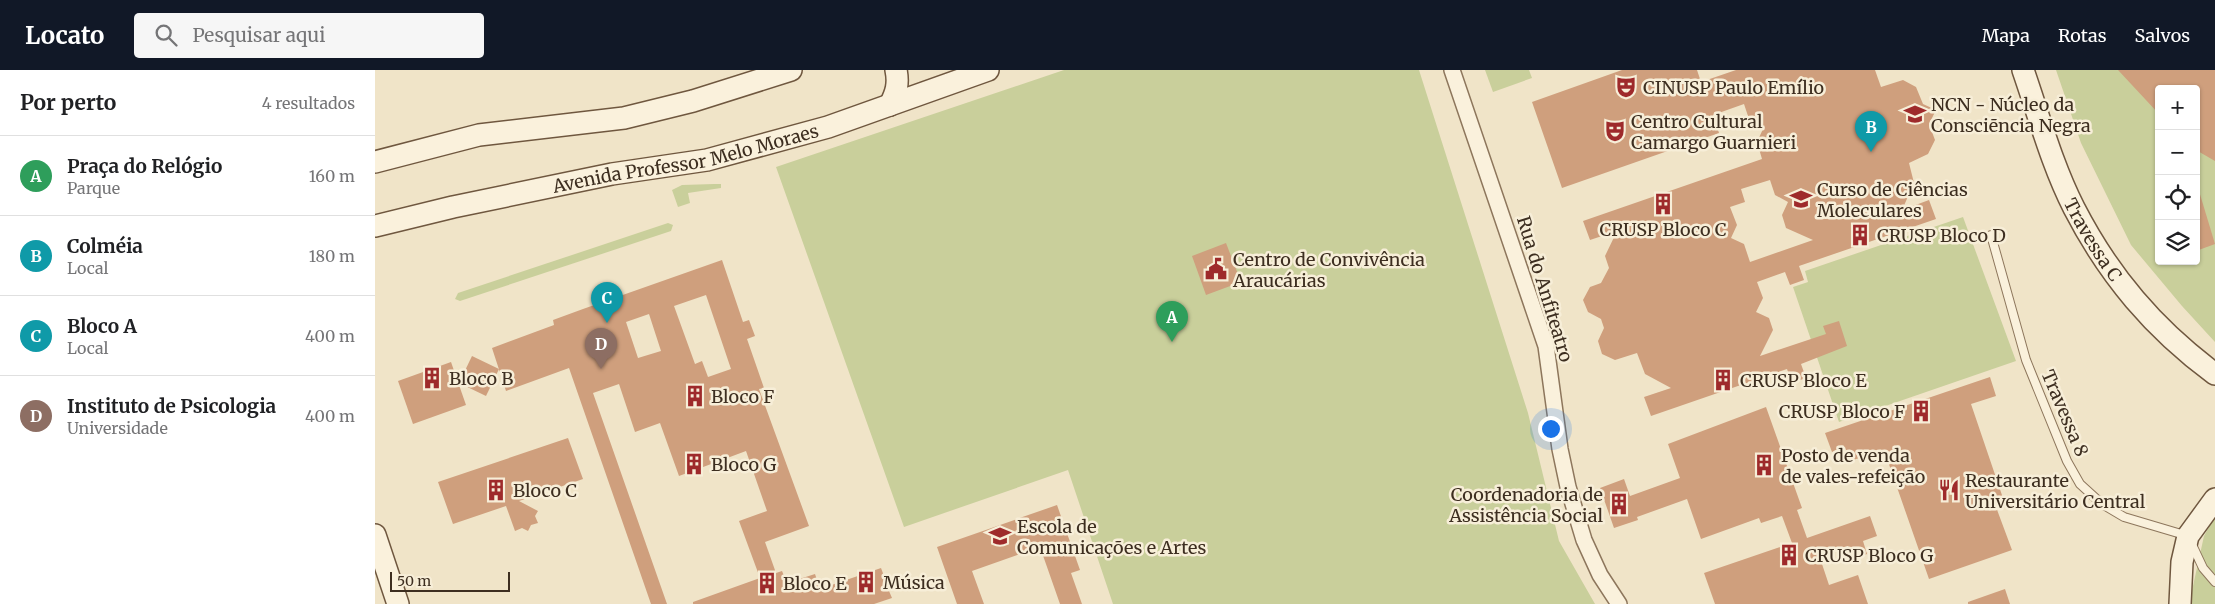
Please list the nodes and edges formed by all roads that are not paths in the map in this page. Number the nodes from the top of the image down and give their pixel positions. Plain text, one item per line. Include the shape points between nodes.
1 (791, 70) edge
2 (895, 70) edge
3 (988, 70) edge
4 (1453, 70) edge
5 (2023, 70) edge
6 (889, 106) junction
7 (375, 162) edge
8 (375, 226) edge
9 (1991, 235) dead end
10 (2215, 374) edge
11 (2215, 499) edge
12 (375, 535) edge
13 (2189, 536) junction
14 (2215, 582) edge
15 (398, 604) edge
16 (1619, 604) edge
17 (2180, 604) edge

1 - 7 street via 693,101 624,118 479,135
2 - 6 street via 897,88
3 - 6 street, Avenida Professor Melo Moraes
4 - 16 street, Rua do Anfiteatro via 1546,346 1568,487 1600,575
5 - 10 street, Travessa C via 2070,199 2108,267 2137,304 2180,348
6 - 8 street, Avenida Professor Melo Moraes via 828,127 707,160 611,174
9 - 13 lane, Travessa 8 via 2026,360 2067,461 2080,484 2102,504 2124,517
11 - 13 street
12 - 15 street
13 - 14 lane via 2203,568
13 - 17 street via 2183,562

